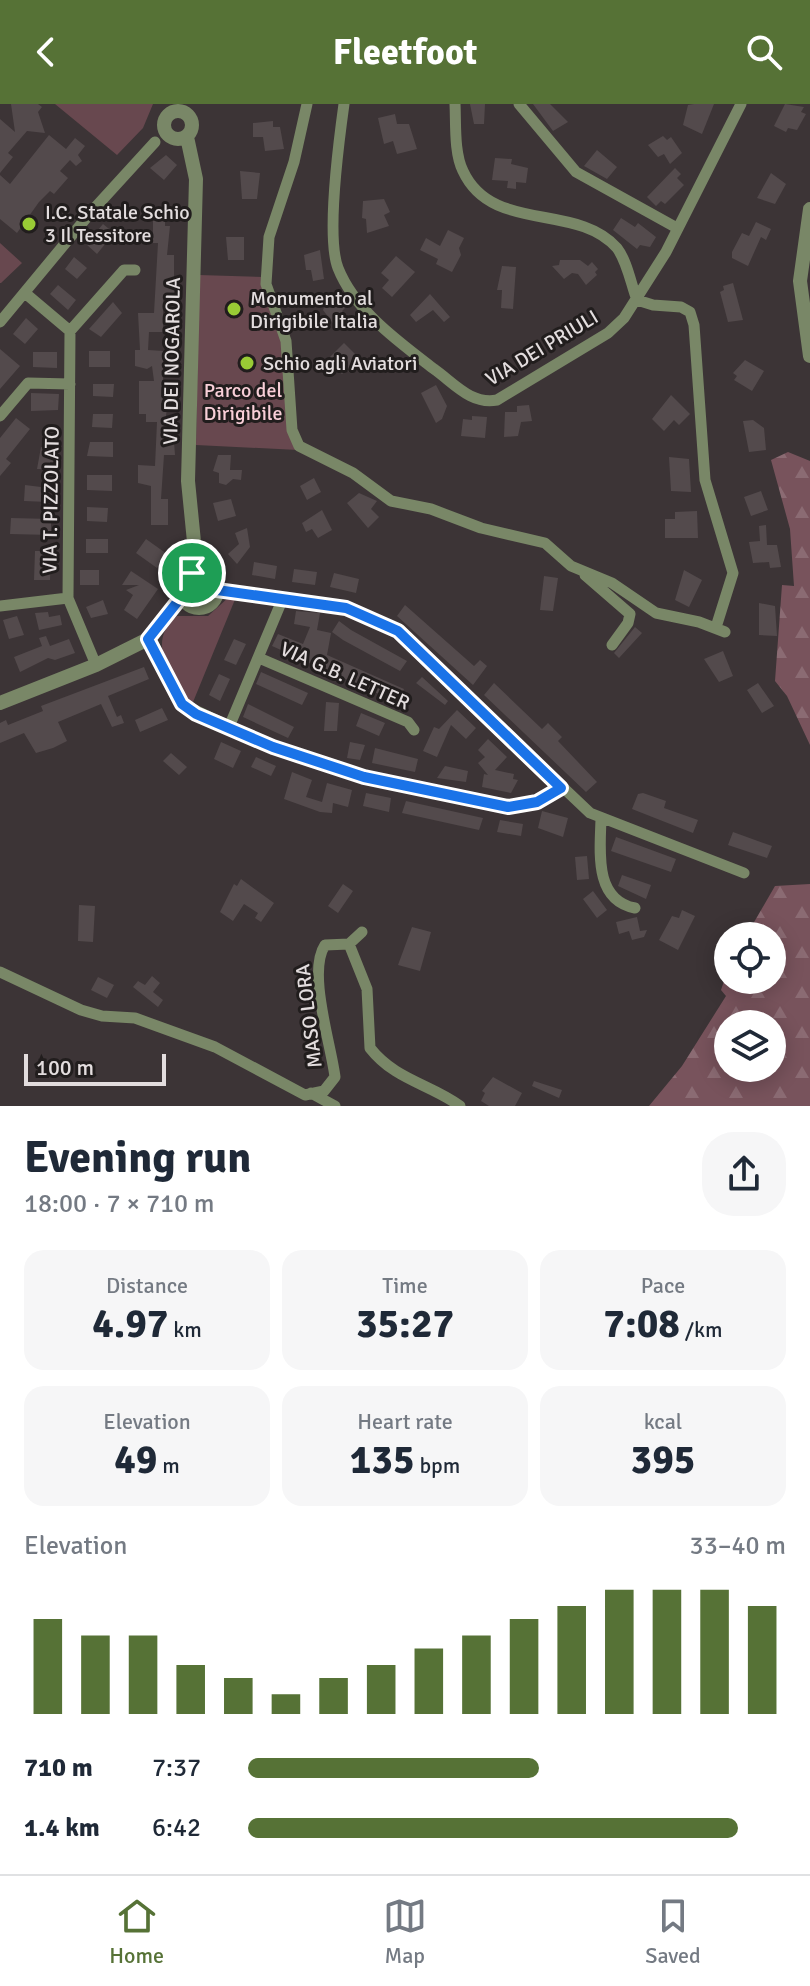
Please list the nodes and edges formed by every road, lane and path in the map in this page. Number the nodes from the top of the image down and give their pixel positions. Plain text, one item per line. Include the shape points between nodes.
1 (176, 104) edge
2 (307, 104) edge
3 (344, 104) edge
4 (455, 104) edge
5 (519, 104) edge
6 (741, 104) edge
7 (187, 110) edge
8 (176, 135) junction
9 (155, 142) joint
10 (810, 209) edge
11 (677, 228) junction
12 (135, 270) dead end
13 (25, 293) junction
14 (637, 300) junction
15 (0, 322) edge
16 (70, 331) junction
17 (810, 356) edge
18 (70, 384) junction
19 (0, 416) edge
20 (578, 570) junction
21 (197, 572) junction
22 (217, 590) junction
23 (182, 596) junction
24 (68, 598) junction
25 (283, 598) junction
26 (0, 606) edge
27 (148, 639) junction
28 (612, 645) dead end
29 (259, 658) junction
30 (96, 665) junction
31 (0, 703) edge
32 (229, 727) junction
33 (414, 730) dead end
34 (561, 788) junction
35 (601, 819) junction
36 (744, 873) dead end
37 (635, 908) dead end
38 (362, 932) dead end
39 (349, 944) junction
40 (0, 972) edge
41 (311, 1093) junction
42 (335, 1106) edge
43 (460, 1106) edge

1 - 8 street
2 - 20 street via 269,237 266,284 286,341 295,440 391,501 536,540
3 - 14 street, VIA DEI PRIULI via 333,241 339,271 383,327 461,390 480,400 497,400 608,333
4 - 14 street via 462,171 469,180 514,214 592,229 618,250
5 - 11 street via 576,172
6 - 11 street, VIA DEI PRIULI
7 - 8 street via 178,111
7 - 8 street via 192,130
8 - 9 street
8 - 21 street, VIA DEI NOGAROLA via 196,179 188,481
9 - 13 street
10 - 17 street via 800,281
11 - 14 street, VIA DEI PRIULI
12 - 16 street via 124,270
13 - 15 street
13 - 16 street
14 - 20 street via 681,307 690,312 694,325 705,480 733,573 721,628 656,613 612,583
16 - 18 street, VIA T. PIZZOLATO
18 - 19 street via 28,383
18 - 24 street, VIA T. PIZZOLATO
20 - 28 street via 630,614
21 - 22 street via 211,576
21 - 23 street via 184,581
22 - 23 street via 213,601 202,607 190,606
22 - 25 street
23 - 27 street
24 - 26 street
24 - 30 street, VIA T. PIZZOLATO
25 - 29 street
25 - 34 street via 346,608 398,631
27 - 30 street
27 - 32 street via 182,704
29 - 32 street
29 - 33 street, VIA G.B. LETTER via 408,722
30 - 31 street
32 - 34 street via 364,777 508,807 537,802
34 - 35 street
35 - 36 street
35 - 37 street via 607,891 612,899
38 - 39 street, MASO LORA
39 - 41 street, MASO LORA via 325,945 319,954 335,1077 324,1091
39 - 43 street via 367,989 370,1048 402,1078 443,1093
40 - 41 street via 81,1010 135,1018 201,1041 292,1090
41 - 42 street

